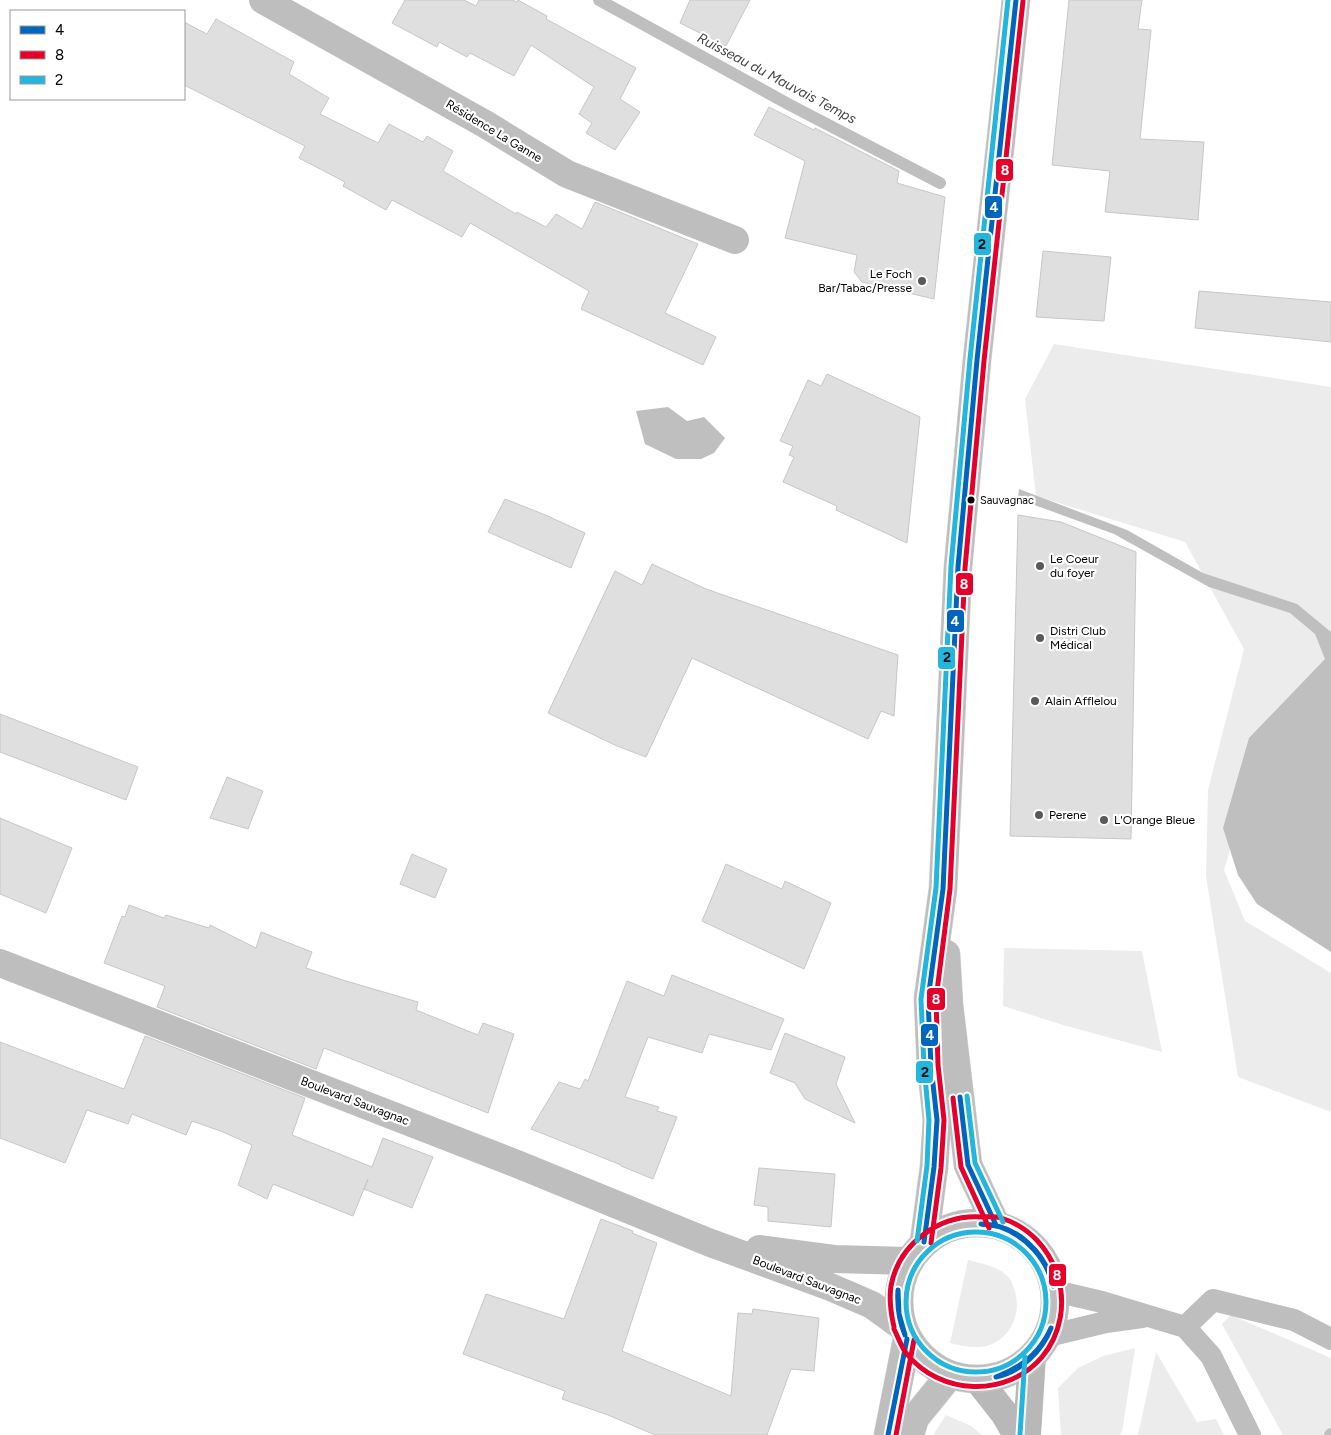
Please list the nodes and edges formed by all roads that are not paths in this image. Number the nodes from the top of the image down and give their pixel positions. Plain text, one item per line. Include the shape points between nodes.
1 (263, 0) edge
2 (1016, 0) edge
3 (735, 240) dead end
4 (943, 889) junction
5 (0, 963) edge
6 (996, 1225) junction
7 (708, 1242) junction
8 (916, 1252) junction
9 (1055, 1291) junction
10 (1148, 1316) junction
11 (1185, 1327) junction
12 (904, 1332) junction
13 (1331, 1339) edge
14 (1040, 1346) junction
15 (950, 1375) junction
16 (978, 1380) junction
17 (888, 1435) edge
18 (910, 1435) edge
19 (1017, 1435) edge
20 (1027, 1435) edge
21 (1250, 1435) edge

1 - 3 main road, Résidence La Ganne via 567,174
2 - 4 main road via 958,567
4 - 6 main road via 949,1005 968,1164
4 - 8 main road via 928,999 937,1120 934,1168
5 - 7 main road, Boulevard Sauvagnac via 517,1164
6 - 8 main road via 971,1223 946,1228
6 - 9 main road via 1018,1234 1036,1249 1048,1268
7 - 8 main road, Boulevard Sauvagnac via 834,1259
7 - 12 main road, Boulevard Sauvagnac via 872,1305
8 - 12 main road via 900,1282 898,1304
9 - 10 lane
9 - 14 main road via 1055,1314
10 - 11 lane
10 - 14 lane via 1106,1322
11 - 13 lane via 1213,1300 1294,1320
11 - 21 lane via 1211,1356
12 - 15 main road via 913,1349 931,1366
12 - 17 main road
14 - 16 main road via 1017,1369 998,1378
14 - 20 street
15 - 16 main road
15 - 18 main road via 915,1418
16 - 19 street

